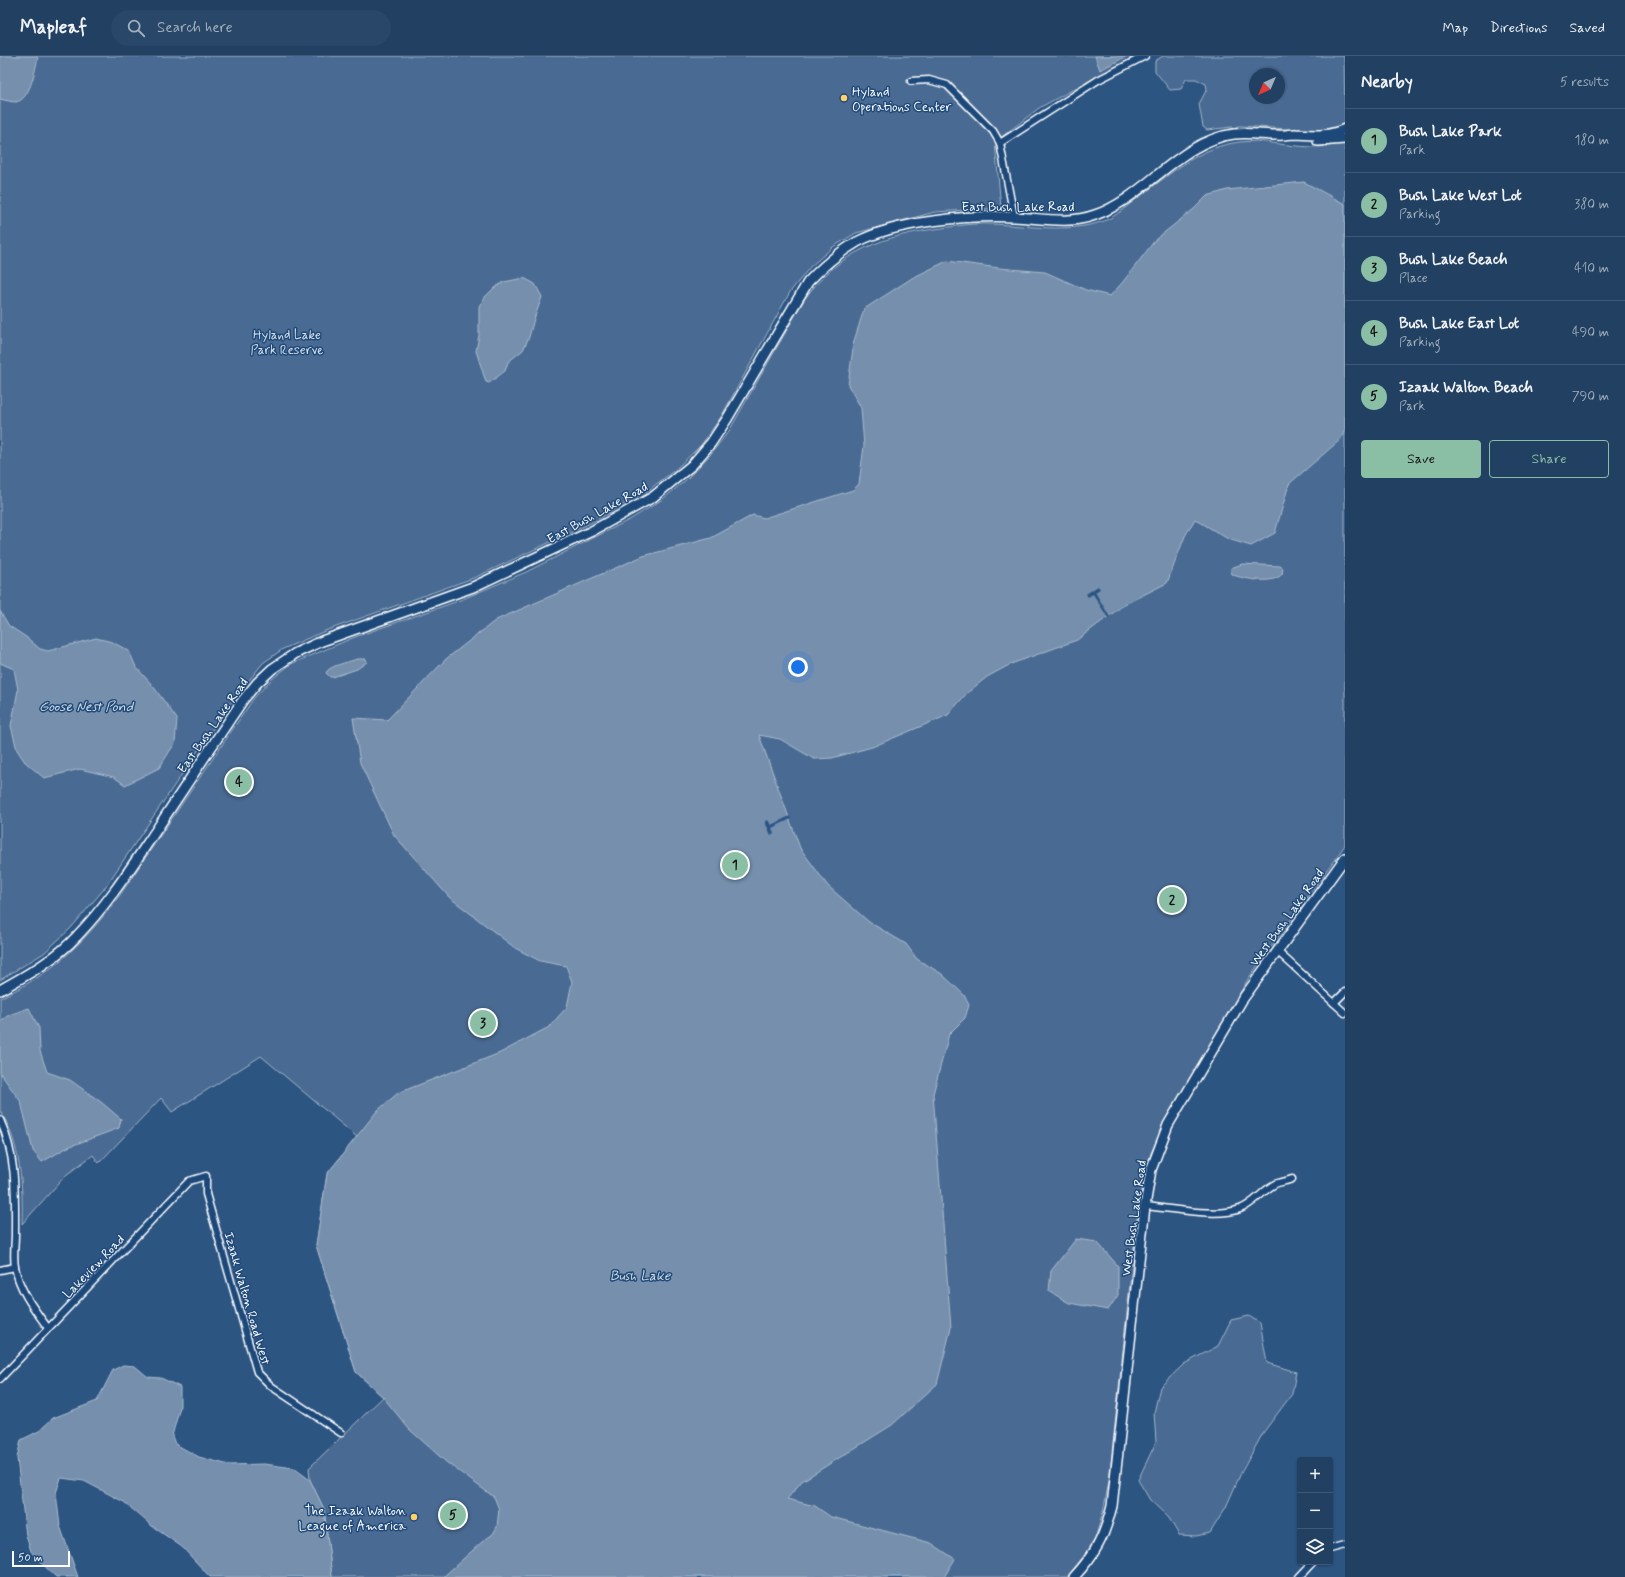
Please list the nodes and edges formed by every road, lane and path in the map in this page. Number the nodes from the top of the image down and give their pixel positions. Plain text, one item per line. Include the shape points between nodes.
1 (1144, 56) edge
2 (911, 81) dead end
3 (1345, 129) edge
4 (1279, 136) junction
5 (1345, 139) edge
6 (1000, 143) junction
7 (1014, 217) junction
8 (1345, 858) edge
9 (1277, 951) junction
10 (0, 990) edge
11 (1345, 992) edge
12 (1334, 1003) junction
13 (1345, 1013) edge
14 (0, 1120) edge
15 (206, 1176) joint
16 (1292, 1179) dead end
17 (1145, 1206) junction
18 (15, 1267) junction
19 (0, 1270) edge
20 (48, 1328) junction
21 (0, 1379) edge
22 (341, 1433) dead end
23 (1345, 1545) edge
24 (1333, 1548) edge
25 (1310, 1565) edge
26 (1074, 1577) edge
27 (1299, 1577) edge

1 - 6 street via 1098,80
2 - 6 street via 929,80 947,85 993,131
3 - 4 street, East Bush Lake Road via 1328,135
4 - 5 street, East Bush Lake Road via 1293,140
4 - 7 street, East Bush Lake Road via 1235,134 1202,144 1126,198 1095,216 1068,221
6 - 7 street
7 - 10 street, East Bush Lake Road via 973,217 915,224 858,242 824,265 808,282 711,443 692,465 653,497 517,568 473,587 322,641 296,653 272,669 256,683 243,700 101,909 77,937 49,961
8 - 9 street, West Bush Lake Road
9 - 12 street
9 - 17 street, West Bush Lake Road via 1242,1000 1168,1125 1151,1170
11 - 12 street
12 - 13 street
14 - 18 street via 8,1141 15,1182
15 - 20 street, Lakeview Road via 189,1181
15 - 22 street, Izaak Walton Road West via 206,1194 257,1372 271,1386
16 - 17 street via 1275,1184 1252,1203 1227,1212
17 - 26 street, West Bush Lake Road via 1112,1506 1098,1546 1090,1560
18 - 19 street
18 - 20 street via 21,1286
20 - 21 street, Lakeview Road
23 - 24 street
25 - 27 street

